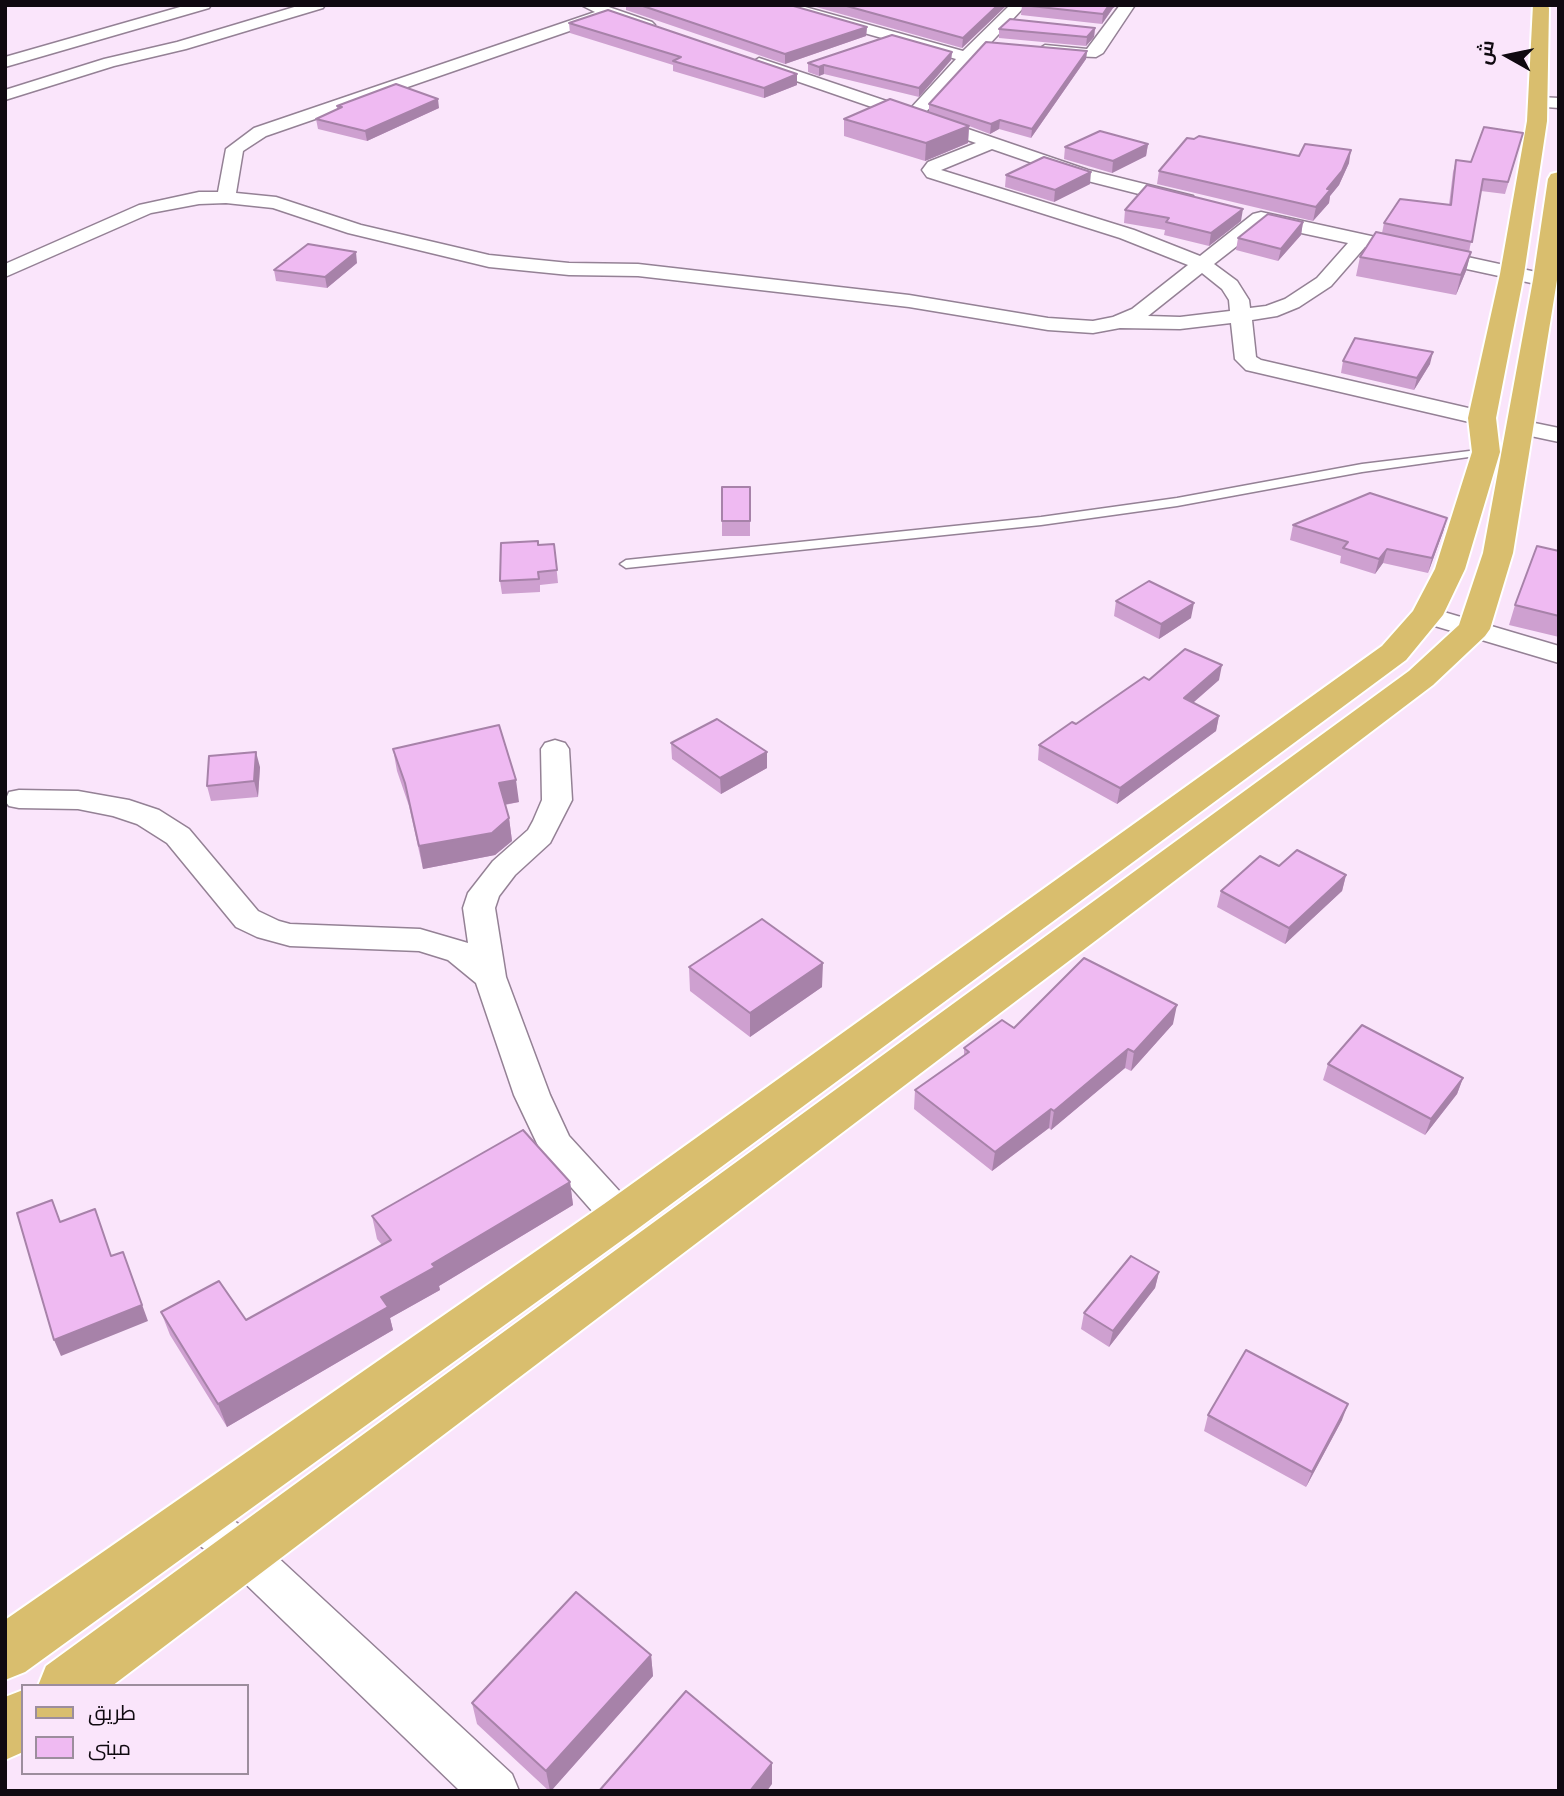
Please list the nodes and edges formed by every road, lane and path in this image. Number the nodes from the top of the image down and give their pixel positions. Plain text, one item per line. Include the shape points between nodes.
1 (204, 5) edge
2 (318, 5) edge
3 (588, 5) edge
4 (781, 5) edge
5 (1128, 5) edge
6 (1540, 7) edge
7 (610, 12) junction
8 (1015, 15) edge
9 (660, 29) edge
10 (891, 36) junction
11 (864, 45) edge
12 (1022, 48) edge
13 (967, 57) junction
14 (748, 59) edge
15 (5, 62) edge
16 (812, 63) edge
17 (786, 72) junction
18 (1552, 93) edge
19 (5, 95) edge
20 (915, 115) junction
21 (989, 144) junction
22 (1559, 179) edge
23 (226, 197) junction
24 (1209, 206) edge
25 (1235, 212) edge
26 (1261, 218) junction
27 (1361, 240) junction
28 (1202, 264) junction
29 (5, 271) edge
30 (1538, 279) edge
31 (1241, 316) junction
32 (1119, 322) junction
33 (1496, 432) junction
34 (1559, 435) edge
35 (625, 564) dead end
36 (1427, 615) junction
37 (1474, 629) junction
38 (1559, 654) edge
39 (555, 749) dead end
40 (19, 799) dead end
41 (490, 977) junction
42 (620, 1217) junction
43 (196, 1517) junction
44 (244, 1554) junction
45 (5, 1653) edge
46 (69, 1684) edge
47 (21, 1719) edge
48 (5, 1731) edge
49 (495, 1791) edge

1 - 15 street
2 - 19 street
3 - 7 street
4 - 10 street
5 - 12 street via 1103,31 1097,50 1090,54
6 - 18 main road
7 - 9 street
7 - 23 street via 260,132 235,149
8 - 13 street via 988,44
10 - 11 street
10 - 13 street
13 - 20 street
14 - 17 street
16 - 17 street
17 - 20 street
18 - 30 main road
20 - 21 street
21 - 24 street via 1082,174
21 - 28 street via 931,170 1127,234
22 - 30 main road
23 - 29 street via 146,209
23 - 32 street via 276,203 355,229 489,261 638,270 909,301 1072,327
25 - 26 street
26 - 27 street
26 - 28 street
27 - 30 street
27 - 31 street via 1324,282 1292,303
28 - 31 street via 1230,285
28 - 32 street via 1139,313
30 - 33 main road
31 - 32 street via 1180,323
31 - 33 street via 1246,359 1254,365
33 - 34 street
33 - 35 lane via 1362,468 1177,502 1041,521
33 - 36 main road via 1450,569
33 - 37 main road via 1498,553
36 - 37 street
36 - 42 main road via 1394,653 1323,707
37 - 38 street
37 - 44 main road via 1421,678
39 - 41 street via 557,800 548,821 484,893 479,908
40 - 41 street via 78,800 148,817 178,836 247,919 268,929 290,935 420,940 459,952
41 - 42 street via 531,1094 555,1144
42 - 43 main road
43 - 44 street
43 - 45 main road
44 - 46 main road
44 - 49 street
47 - 48 main road

